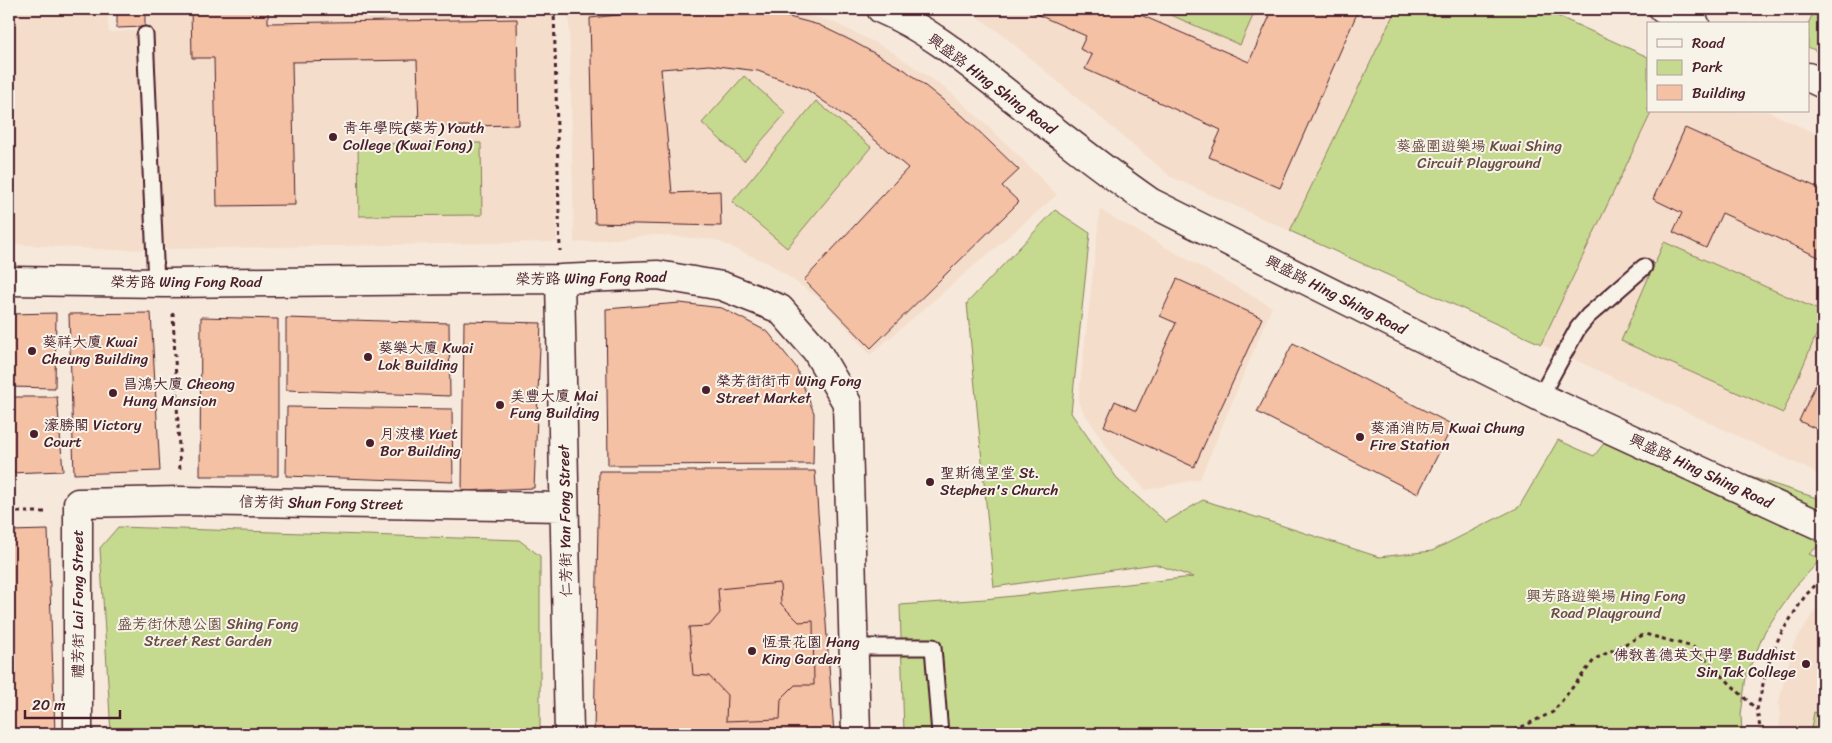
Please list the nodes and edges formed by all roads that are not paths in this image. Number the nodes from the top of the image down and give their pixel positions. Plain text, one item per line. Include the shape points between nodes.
1 (1663, 9) edge
2 (892, 11) edge
3 (1691, 22) edge
4 (145, 35) dead end
5 (1810, 78) edge
6 (1823, 84) edge
7 (560, 266) junction
8 (1644, 267) dead end
9 (9, 281) edge
10 (156, 283) junction
11 (1540, 397) junction
12 (564, 507) junction
13 (67, 508) joint
14 (1823, 527) edge
15 (854, 648) junction
16 (78, 734) edge
17 (569, 734) edge
18 (856, 734) edge
19 (940, 734) edge

1 - 3 street
2 - 11 street, 興盛路 Hing Shing Road via 956,53 1110,175 1150,202
4 - 10 lane
5 - 6 street
7 - 10 street, 榮芳路 Wing Fong Road
7 - 12 street, 仁芳街 Yan Fong Street
7 - 15 street, 榮芳路 Wing Fong Road via 658,275 722,286 780,309 816,350 847,403
8 - 11 lane via 1578,328
9 - 10 street, 榮芳路 Wing Fong Road
11 - 14 street, 興盛路 Hing Shing Road
12 - 13 street, 信芳街 Shun Fong Street via 180,501
12 - 17 street, 仁芳街 Yan Fong Street
13 - 16 street, 禮芳街 Lai Fong Street
15 - 18 street, 榮芳路 Wing Fong Road
15 - 19 lane via 933,648

